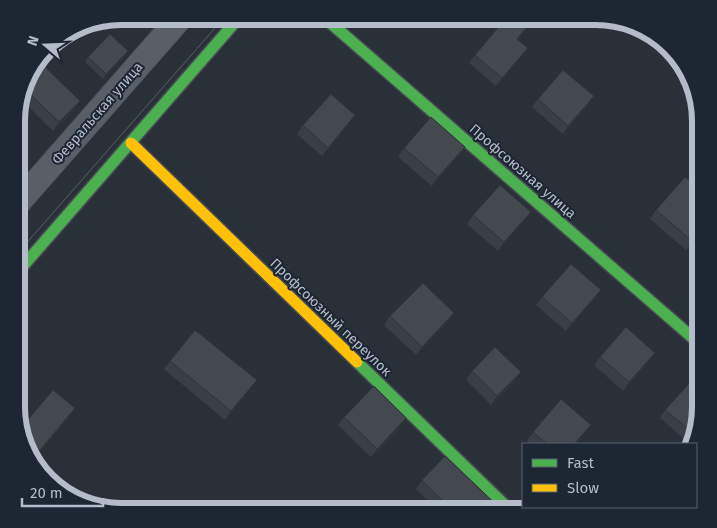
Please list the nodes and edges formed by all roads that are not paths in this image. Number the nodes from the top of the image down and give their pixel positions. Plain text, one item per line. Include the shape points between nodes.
1 (174, 25) edge
2 (234, 25) edge
3 (333, 25) edge
4 (131, 143) junction
5 (25, 195) edge
6 (25, 264) edge
7 (692, 338) edge
8 (502, 503) edge

1 - 5 street, Февральская улица
2 - 4 street
3 - 7 street, Профсоюзная улица
4 - 6 street
4 - 8 street, Профсоюзный переулок

